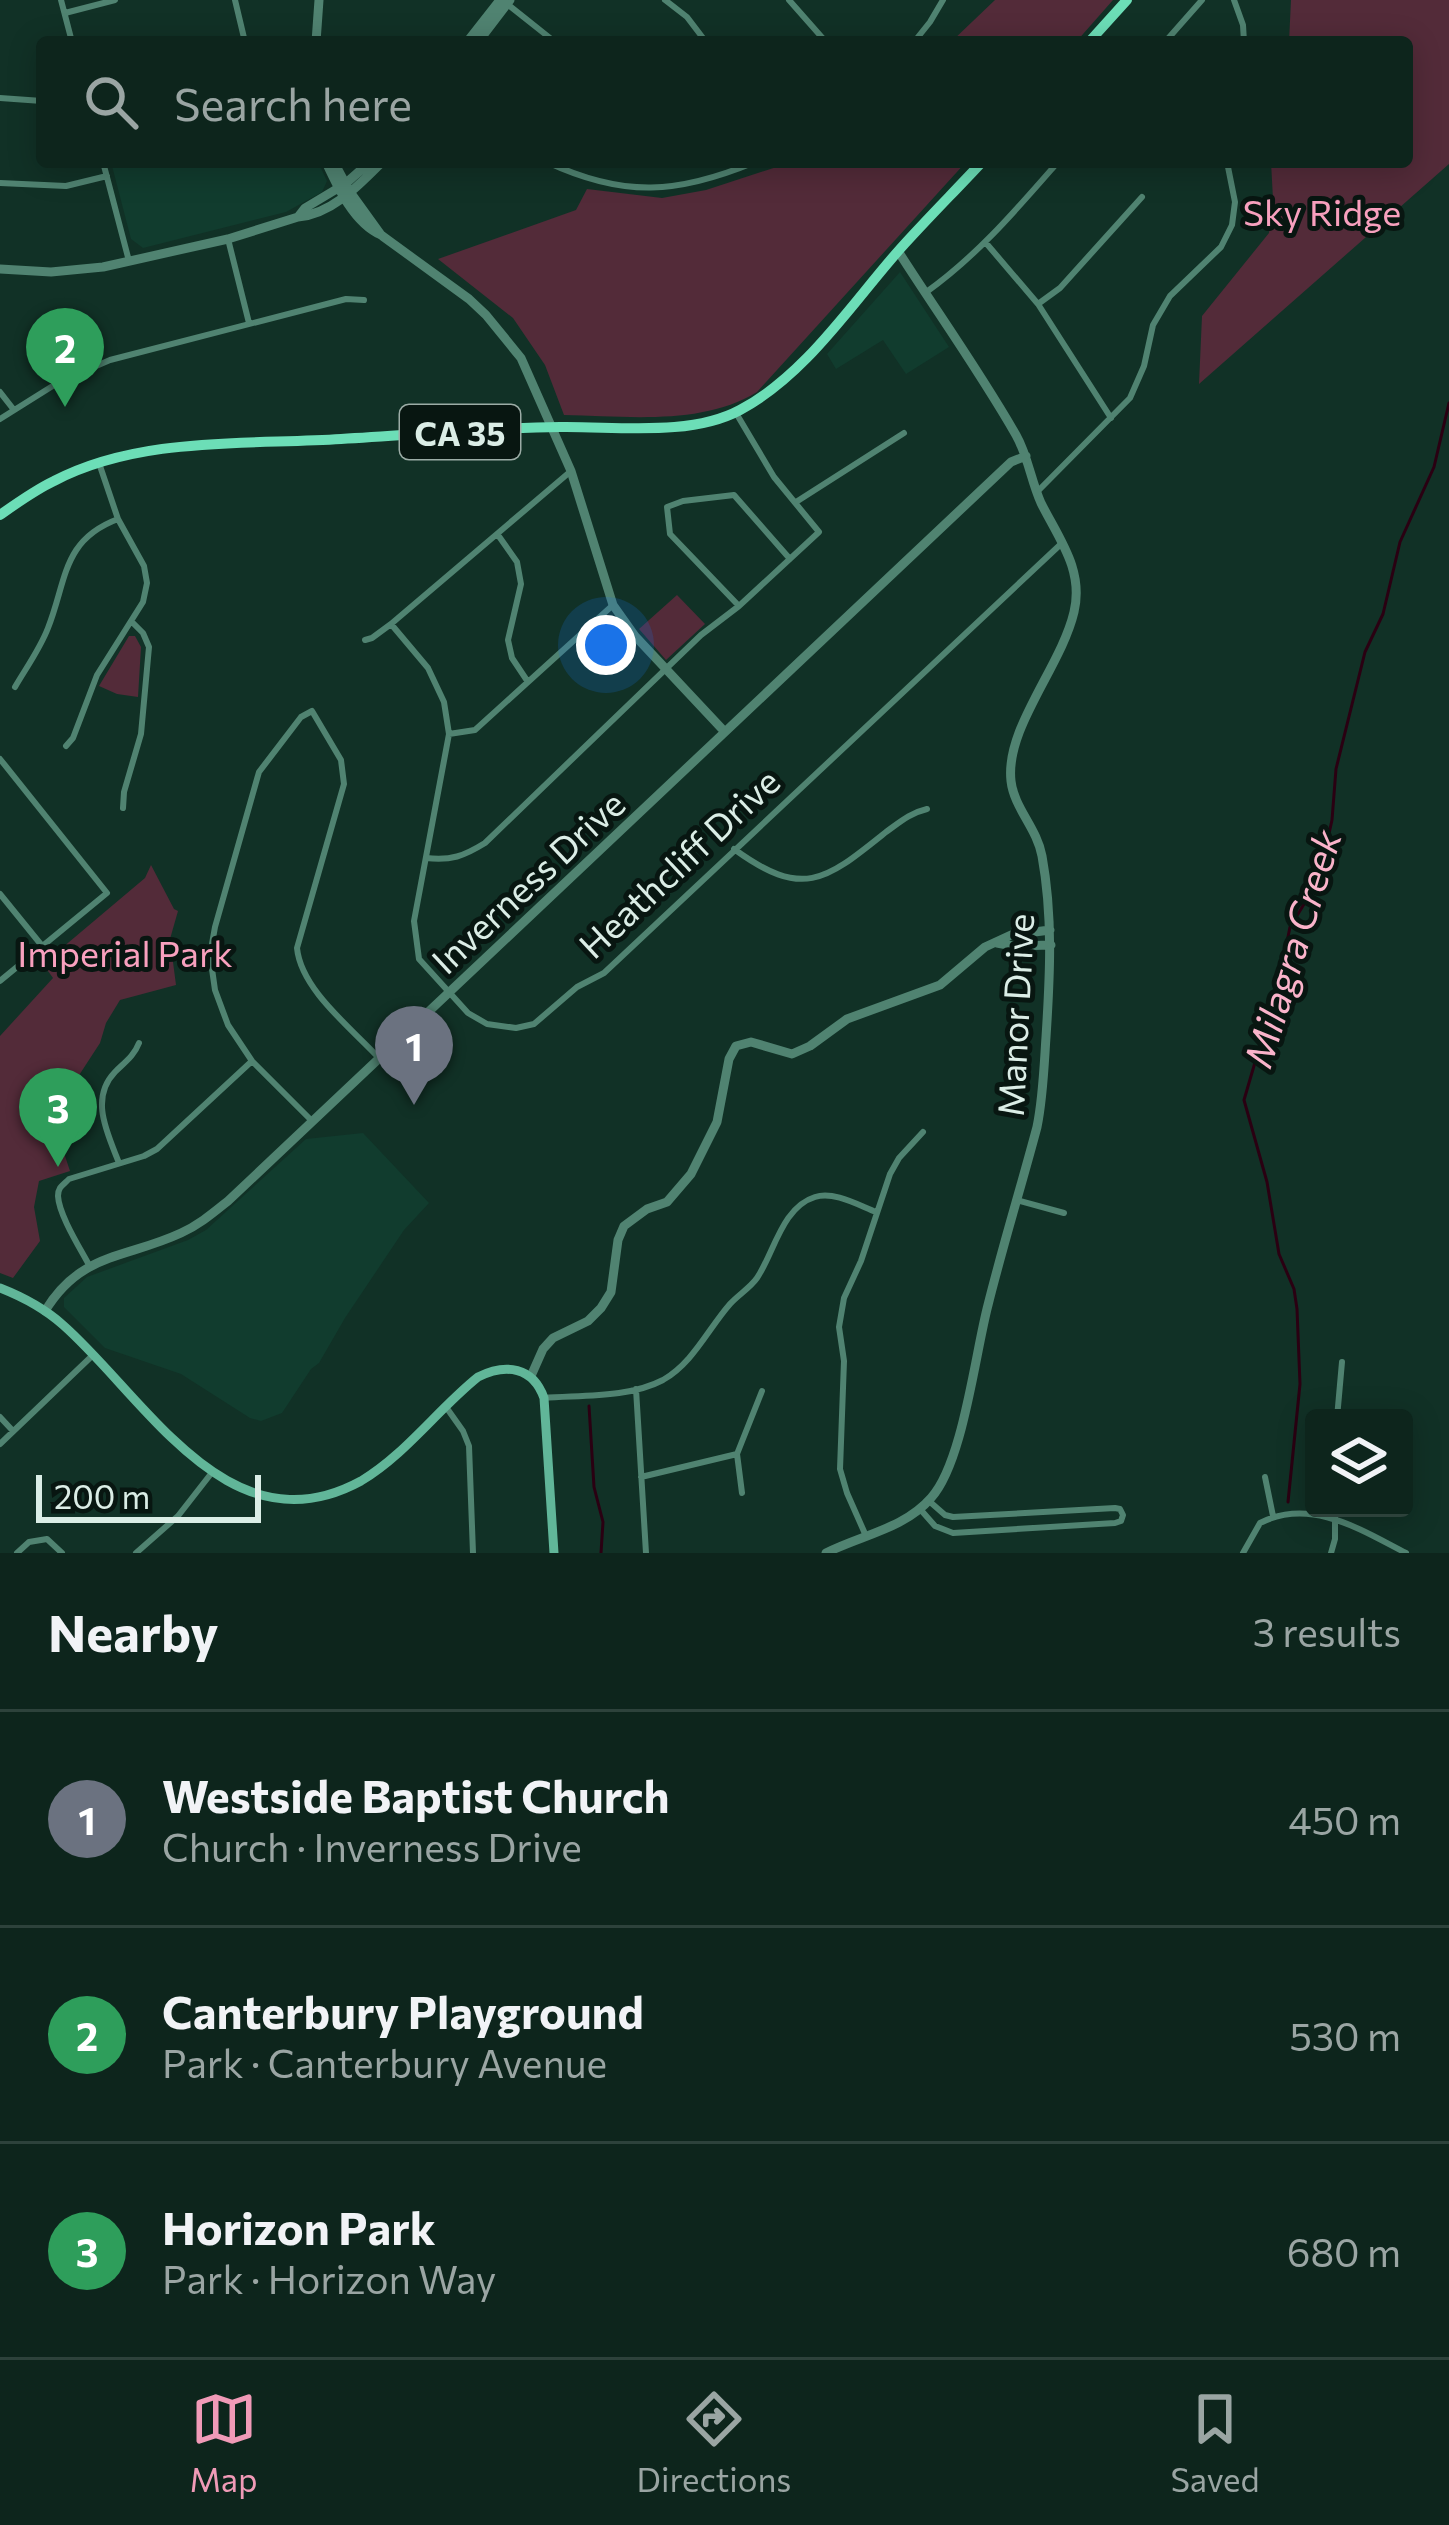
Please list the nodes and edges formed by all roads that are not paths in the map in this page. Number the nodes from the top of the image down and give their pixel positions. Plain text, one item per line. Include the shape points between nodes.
1 (61, 0) edge
2 (115, 0) edge
3 (235, 0) edge
4 (319, 0) edge
5 (665, 0) edge
6 (789, 0) edge
7 (943, 0) edge
8 (1127, 0) edge
9 (1202, 0) edge
10 (1234, 0) edge
11 (505, 1) edge
12 (65, 14) junction
13 (70, 36) edge
14 (244, 36) edge
15 (316, 36) edge
16 (473, 36) edge
17 (482, 36) edge
18 (548, 36) edge
19 (701, 36) edge
20 (821, 36) edge
21 (919, 36) edge
22 (1094, 36) edge
23 (1170, 36) edge
24 (1244, 36) edge
25 (0, 98) edge
26 (36, 101) edge
27 (105, 168) edge
28 (333, 168) edge
29 (364, 168) edge
30 (374, 168) edge
31 (560, 168) edge
32 (578, 168) edge
33 (740, 168) edge
34 (976, 168) edge
35 (1053, 168) edge
36 (1228, 168) edge
37 (573, 174) junction
38 (107, 176) junction
39 (0, 183) edge
40 (344, 190) junction
41 (1142, 197) dead end
42 (228, 239) junction
43 (986, 243) junction
44 (898, 251) junction
45 (129, 261) junction
46 (0, 269) edge
47 (925, 293) junction
48 (364, 299) dead end
49 (1038, 304) junction
50 (249, 324) junction
51 (0, 392) edge
52 (14, 410) junction
53 (736, 412) junction
54 (1111, 418) junction
55 (0, 419) edge
56 (552, 427) junction
57 (904, 433) dead end
58 (1026, 456) junction
59 (99, 463) junction
60 (571, 471) junction
61 (1037, 492) junction
62 (796, 502) junction
63 (0, 515) edge
64 (118, 519) junction
65 (498, 535) junction
66 (1063, 542) junction
67 (790, 559) junction
68 (613, 605) junction
69 (740, 606) junction
70 (132, 622) junction
71 (391, 624) junction
72 (365, 640) dead end
73 (664, 670) junction
74 (528, 682) junction
75 (15, 687) dead end
76 (724, 731) junction
77 (449, 734) junction
78 (66, 746) dead end
79 (0, 760) edge
80 (122, 808) dead end
81 (927, 808) dead end
82 (734, 848) junction
83 (426, 858) junction
84 (0, 894) edge
85 (1050, 930) junction
86 (997, 944) junction
87 (1051, 945) junction
88 (43, 947) junction
89 (0, 982) edge
90 (448, 993) junction
91 (140, 1042) dead end
92 (378, 1057) junction
93 (252, 1060) junction
94 (312, 1120) junction
95 (923, 1132) dead end
96 (119, 1163) junction
97 (1016, 1200) junction
98 (876, 1213) junction
99 (1064, 1213) dead end
100 (89, 1265) junction
101 (0, 1288) edge
102 (45, 1311) junction
103 (93, 1355) junction
104 (1342, 1363) dead end
105 (531, 1376) junction
106 (636, 1389) junction
107 (762, 1391) dead end
108 (544, 1398) junction
109 (446, 1406) junction
110 (1338, 1409) edge
111 (0, 1418) edge
112 (13, 1431) junction
113 (0, 1444) edge
114 (737, 1454) junction
115 (210, 1475) junction
116 (641, 1477) junction
117 (1265, 1477) dead end
118 (742, 1493) dead end
119 (925, 1505) junction
120 (1273, 1516) junction
121 (1336, 1518) junction
122 (866, 1536) junction
123 (16, 1553) edge
124 (62, 1553) edge
125 (136, 1553) edge
126 (473, 1553) edge
127 (554, 1553) edge
128 (646, 1553) edge
129 (827, 1553) edge
130 (1243, 1553) edge
131 (1331, 1553) edge
132 (1406, 1553) edge

1 - 12 street
2 - 12 street
3 - 14 street
4 - 15 street
5 - 19 street
6 - 20 street
7 - 21 street
8 - 22 main road
9 - 23 street
10 - 24 street
11 - 16 street
11 - 17 street
11 - 18 street
12 - 13 street
25 - 26 street
27 - 38 street
28 - 40 street
29 - 40 street
30 - 40 street
31 - 37 street
32 - 37 street
33 - 37 street via 676,188 618,187
34 - 44 main road, CA 35
35 - 43 street
36 - 54 street via 1232,225 1221,247 1170,296 1130,398
38 - 39 street via 66,186
38 - 45 street
40 - 42 street via 298,217
40 - 56 street via 381,235 486,315 521,358
41 - 49 street
42 - 45 street
42 - 50 street
43 - 47 street
43 - 49 street
44 - 47 street, Manor Drive
44 - 53 main road, CA 35 via 792,371
45 - 46 street via 52,272
47 - 58 street, Manor Drive
48 - 50 street
49 - 54 street
50 - 52 street via 89,367
51 - 52 street
52 - 55 street
53 - 56 main road, CA 35 via 690,425
53 - 62 street
54 - 61 street
56 - 59 main road, CA 35 via 172,448
56 - 60 street
57 - 62 street
58 - 61 street, Manor Drive
58 - 76 street, Inverness Drive
59 - 63 main road, CA 35
59 - 64 street
60 - 65 street
60 - 68 street
61 - 66 street, Manor Drive
62 - 67 street via 820,532
64 - 70 street via 147,583
64 - 75 street via 75,548 47,632
65 - 71 street
65 - 74 street via 517,562 521,584 508,640
66 - 82 street, Heathcliff Drive
66 - 85 street, Manor Drive via 1076,606 1024,722 1011,777 1041,850
67 - 69 street
67 - 69 street via 734,495 667,507 670,534
68 - 73 street
68 - 74 street
69 - 73 street
70 - 78 street
70 - 80 street via 149,647 141,734
71 - 72 street
71 - 77 street, Heathcliff Drive via 428,668
73 - 76 street
73 - 83 street via 485,843 449,861
74 - 77 street via 475,730
76 - 90 street, Inverness Drive
77 - 83 street, Heathcliff Drive
79 - 88 street via 107,893
81 - 82 street via 820,877 778,874
82 - 90 street, Heathcliff Drive via 604,973 534,1024 487,1024
83 - 90 street, Heathcliff Drive via 415,939 419,959
84 - 88 street
85 - 86 street
85 - 87 street, Manor Drive
86 - 87 street
86 - 105 street via 940,985 847,1019 792,1054 751,1042 736,1046 717,1122 691,1174 668,1202 624,1226 611,1292 588,1321 553,1337
87 - 97 street, Manor Drive via 1040,1114
88 - 89 street
90 - 92 street, Inverness Drive
91 - 96 street via 103,1090 101,1109
92 - 93 street via 299,963 344,784 341,760 312,711 259,772 212,941 215,990
92 - 94 street, Inverness Drive
93 - 94 street
93 - 96 street via 157,1149
94 - 100 street, Inverness Drive via 202,1222
95 - 98 street via 899,1157
96 - 100 street via 60,1188
97 - 99 street
97 - 119 street, Manor Drive via 952,1463
98 - 106 street via 833,1196 801,1204 755,1281 695,1352 665,1379
98 - 122 street via 839,1327 840,1469
100 - 102 street, Inverness Drive
101 - 102 main road
102 - 103 main road
103 - 112 street
103 - 115 main road
104 - 110 street
105 - 108 main road
105 - 109 main road via 488,1372
106 - 108 street
106 - 116 street
107 - 114 street
108 - 127 main road
109 - 115 main road via 377,1470 327,1496 271,1500
109 - 126 street via 470,1446
111 - 112 street
112 - 113 street
114 - 116 street
114 - 118 street
115 - 125 street
116 - 128 street
117 - 120 street
119 - 119 street via 934,1526 953,1533 1115,1523 1123,1515 1114,1508 953,1517
119 - 122 street
120 - 121 street
120 - 130 street
121 - 131 street
121 - 132 street
122 - 129 street
123 - 124 street via 46,1539

